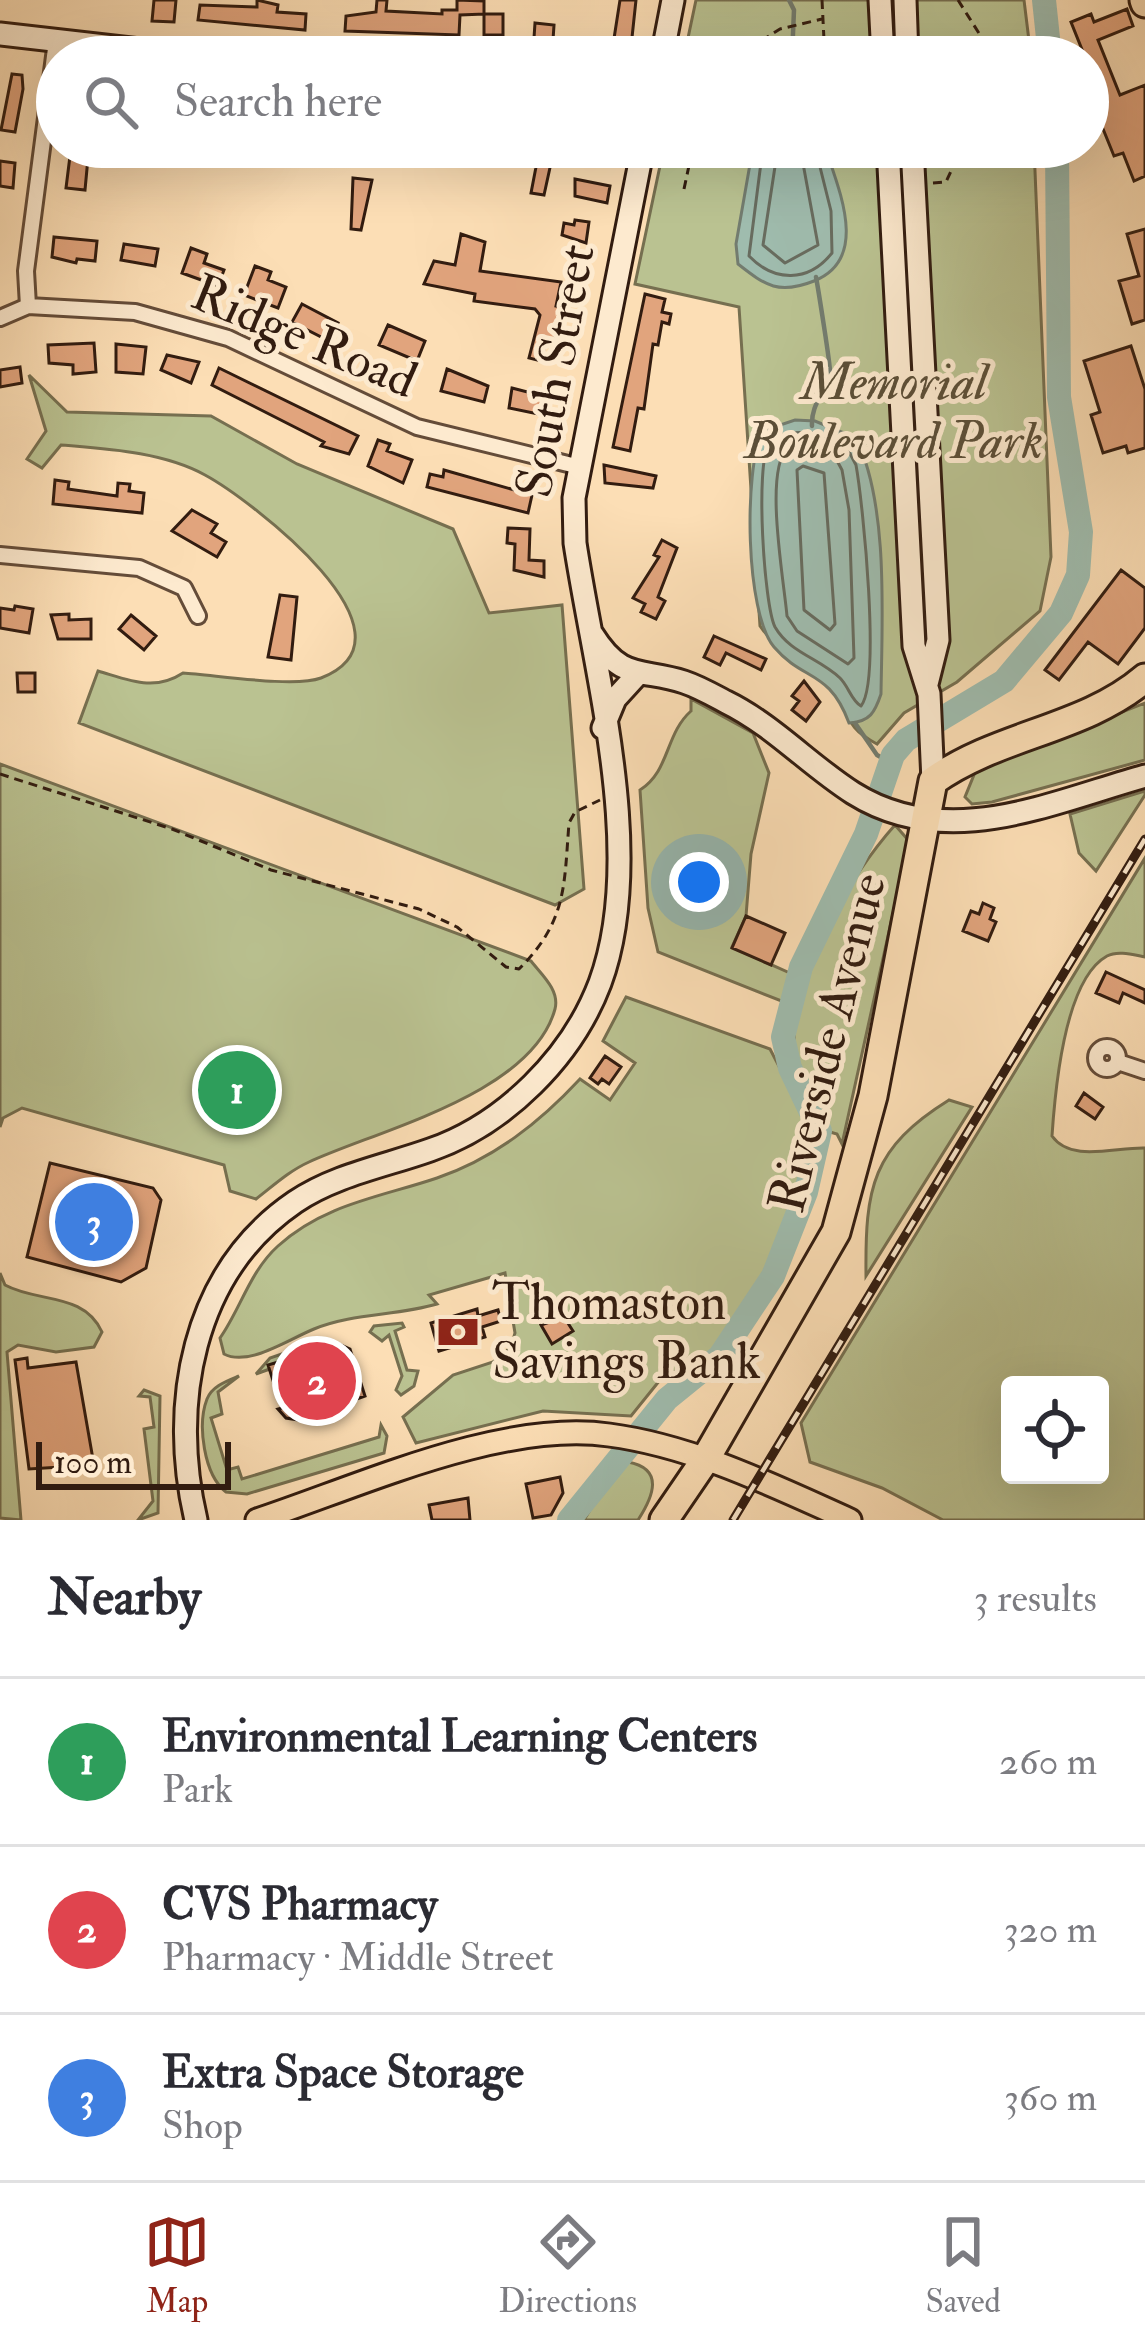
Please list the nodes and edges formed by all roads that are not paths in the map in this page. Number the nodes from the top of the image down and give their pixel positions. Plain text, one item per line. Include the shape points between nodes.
1 (673, 0) edge
2 (880, 0) edge
3 (904, 0) edge
4 (0, 34) edge
5 (666, 36) edge
6 (882, 36) edge
7 (907, 36) edge
8 (36, 38) edge
9 (39, 168) edge
10 (639, 168) edge
11 (889, 168) edge
12 (913, 168) edge
13 (28, 306) junction
14 (0, 318) edge
15 (576, 466) junction
16 (0, 555) edge
17 (198, 616) dead end
18 (588, 627) junction
19 (636, 676) junction
20 (1145, 678) edge
21 (928, 689) junction
22 (603, 729) junction
23 (1145, 776) edge
24 (933, 781) junction
25 (928, 823) junction
26 (1118, 1062) dead end
27 (1145, 1071) edge
28 (705, 1460) junction
29 (196, 1520) edge
30 (257, 1520) edge
31 (664, 1520) edge
32 (850, 1520) edge

1 - 5 main road
2 - 6 main road
3 - 7 main road
4 - 8 main road
9 - 13 street
10 - 15 main road, South Street
11 - 21 main road via 914,646
12 - 21 main road via 938,640
13 - 14 street, Ridge Road
13 - 15 street, Ridge Road via 135,312 228,338 417,427
15 - 18 main road, South Street via 575,543
16 - 17 street via 139,568 184,588
18 - 19 main road
18 - 22 main road, South Street
19 - 22 main road
19 - 25 main road via 684,682 732,705 855,794
20 - 24 highway via 1104,706 980,752
21 - 24 main road
22 - 29 main road, South Street via 621,863 599,985 558,1055 486,1121 294,1202 241,1254 192,1351 183,1404
23 - 25 main road via 1015,814
24 - 25 highway, Riverside Avenue
25 - 28 highway, Riverside Avenue via 836,1232
26 - 27 street
28 - 30 main road via 609,1435 553,1434 476,1448
28 - 31 highway, Riverside Avenue
28 - 32 main road

